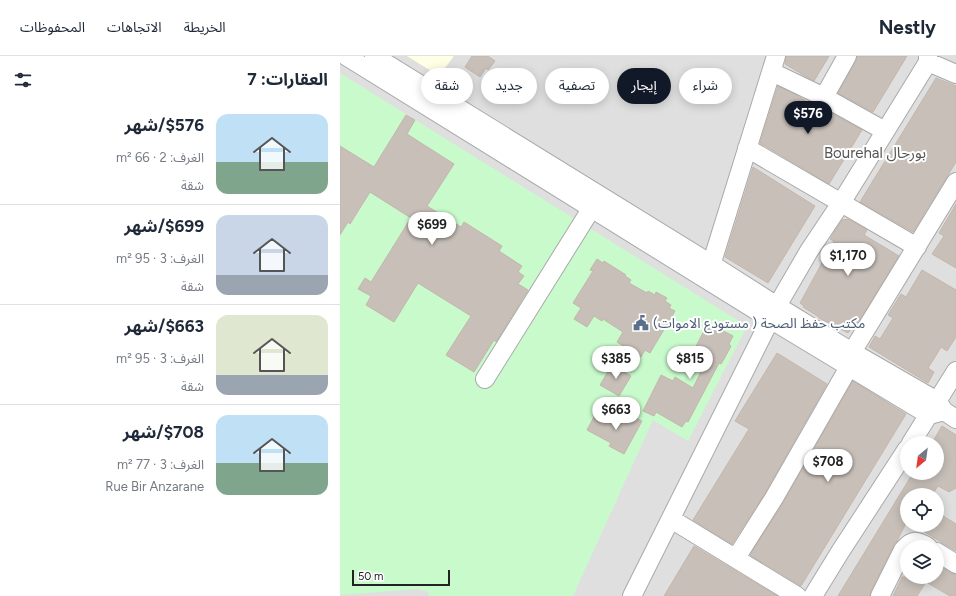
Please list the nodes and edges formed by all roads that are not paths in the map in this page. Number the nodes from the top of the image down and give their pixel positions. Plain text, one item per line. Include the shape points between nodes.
1 (346, 56) edge
2 (374, 56) edge
3 (847, 56) edge
4 (928, 59) edge
5 (774, 64) edge
6 (956, 74) edge
7 (824, 97) junction
8 (477, 128) junction
9 (885, 132) junction
10 (747, 148) junction
11 (956, 182) edge
12 (595, 202) junction
13 (841, 203) junction
14 (917, 247) junction
15 (709, 272) junction
16 (773, 313) junction
17 (851, 360) junction
18 (956, 371) edge
19 (485, 380) dead end
20 (942, 412) edge
21 (918, 436) edge
22 (900, 460) edge
23 (671, 519) junction
24 (900, 556) edge
25 (944, 556) edge
26 (736, 558) junction
27 (956, 564) edge
28 (632, 596) edge
29 (797, 596) edge
30 (813, 596) edge
31 (880, 596) edge

1 - 8 street
2 - 8 street
3 - 7 street
4 - 6 street
4 - 9 street
5 - 7 street
5 - 10 street
7 - 9 street
8 - 12 street
9 - 13 street
10 - 13 street
10 - 15 street
11 - 14 street
12 - 15 street
12 - 19 street
13 - 14 street
13 - 16 street via 808,251
14 - 17 street
15 - 16 street
16 - 17 street
16 - 23 street
17 - 20 street
17 - 26 street via 774,498
18 - 20 street
20 - 21 street
22 - 30 street
23 - 26 street
23 - 28 street
24 - 31 street
25 - 27 street
26 - 29 street

